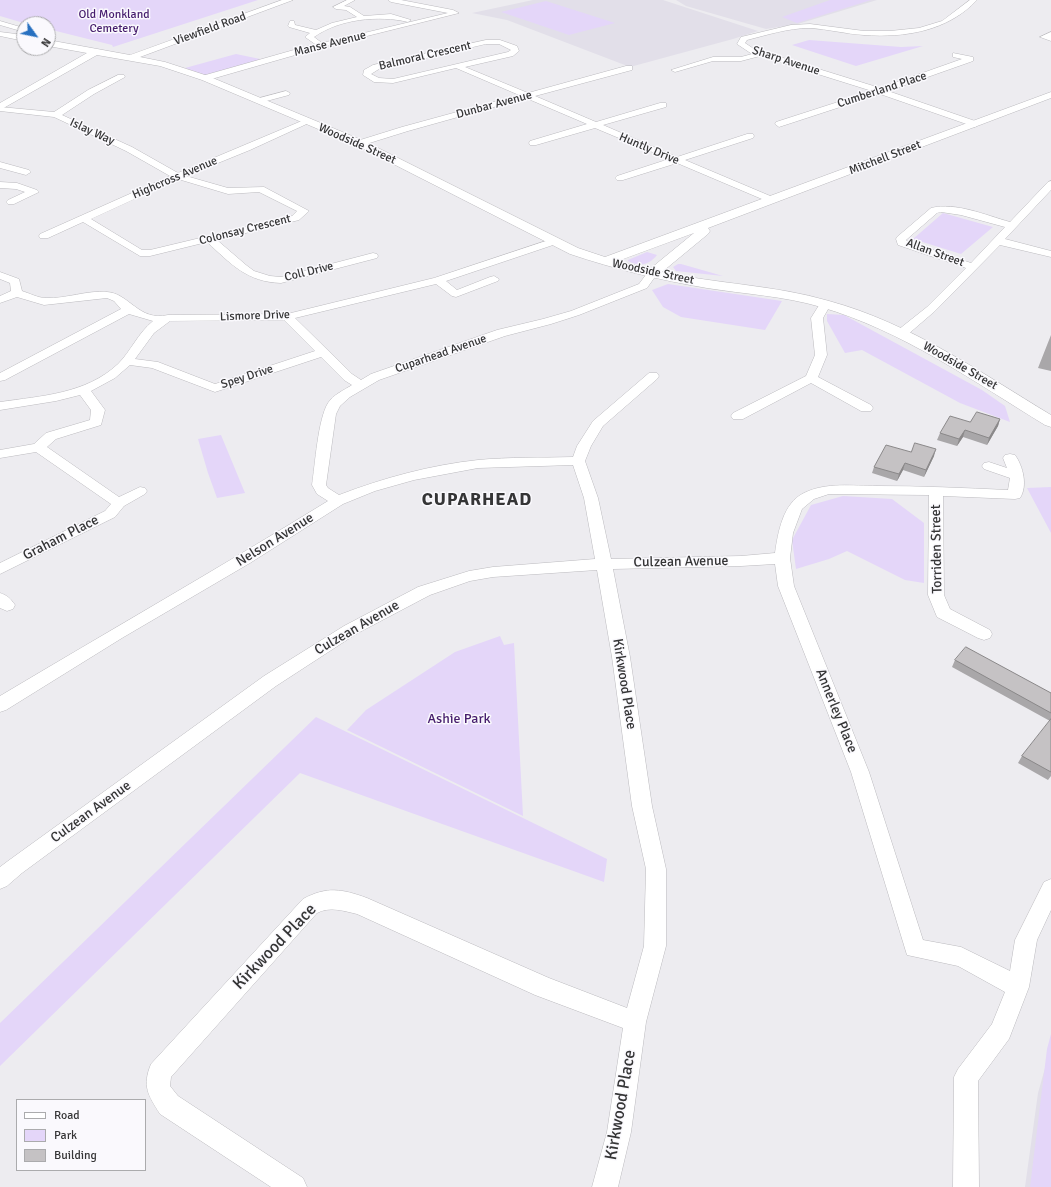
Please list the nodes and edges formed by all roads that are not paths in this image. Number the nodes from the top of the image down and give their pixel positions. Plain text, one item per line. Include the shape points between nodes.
1 (289, 0) edge
2 (352, 0) edge
3 (391, 0) edge
4 (411, 0) edge
5 (974, 0) edge
6 (403, 2) junction
7 (396, 10) dead end
8 (391, 16) junction
9 (363, 18) junction
10 (408, 20) dead end
11 (292, 22) dead end
12 (0, 23) edge
13 (16, 28) edge
14 (316, 32) junction
15 (0, 34) edge
16 (1051, 34) edge
17 (16, 37) edge
18 (1051, 38) edge
19 (56, 44) edge
20 (321, 45) junction
21 (97, 51) junction
22 (760, 54) junction
23 (956, 55) dead end
24 (702, 56) dead end
25 (132, 58) junction
26 (713, 59) junction
27 (457, 66) junction
28 (629, 68) dead end
29 (675, 70) dead end
30 (121, 77) dead end
31 (205, 78) junction
32 (880, 91) junction
33 (286, 93) dead end
34 (1051, 95) edge
35 (527, 96) junction
36 (259, 100) junction
37 (662, 105) dead end
38 (0, 108) edge
39 (56, 115) junction
40 (307, 122) junction
41 (779, 124) dead end
42 (975, 124) junction
43 (595, 126) junction
44 (740, 133) dead end
45 (360, 143) junction
46 (533, 144) dead end
47 (676, 160) junction
48 (0, 165) edge
49 (26, 172) dead end
50 (177, 176) junction
51 (620, 178) dead end
52 (1051, 184) edge
53 (0, 185) edge
54 (772, 200) junction
55 (11, 202) dead end
56 (83, 218) junction
57 (719, 220) junction
58 (1012, 226) junction
59 (44, 236) dead end
60 (210, 239) junction
61 (555, 241) junction
62 (998, 241) junction
63 (1051, 254) edge
64 (373, 256) dead end
65 (604, 262) junction
66 (973, 267) junction
67 (652, 274) junction
68 (0, 275) edge
69 (494, 279) dead end
70 (438, 280) junction
71 (17, 293) junction
72 (0, 300) edge
73 (825, 304) junction
74 (129, 309) junction
75 (287, 317) junction
76 (161, 320) junction
77 (902, 333) junction
78 (322, 353) junction
79 (127, 361) junction
80 (653, 376) dead end
81 (1, 378) edge
82 (811, 378) junction
83 (360, 384) junction
84 (83, 390) junction
85 (0, 406) edge
86 (866, 408) dead end
87 (738, 416) dead end
88 (1051, 422) edge
89 (38, 447) junction
90 (0, 454) edge
91 (1010, 458) dead end
92 (578, 461) junction
93 (989, 466) dead end
94 (1017, 476) junction
95 (140, 491) dead end
96 (936, 491) junction
97 (338, 501) junction
98 (119, 503) junction
99 (782, 558) junction
100 (604, 564) junction
101 (0, 569) edge
102 (984, 634) dead end
103 (0, 705) edge
104 (0, 880) edge
105 (1051, 888) edge
106 (1018, 987) junction
107 (635, 1022) junction
108 (294, 1187) edge
109 (605, 1187) edge
110 (966, 1187) edge

1 - 25 street, Viewfield Road
2 - 9 street via 336,6 348,8
3 - 6 street
4 - 6 street
5 - 22 street, Sharp Avenue via 944,22 920,30 864,33 810,26 791,27 742,40 741,44 744,47
6 - 20 street, Manse Avenue via 456,13
7 - 8 street
8 - 9 street
8 - 10 street
9 - 14 street
11 - 14 street via 291,26
12 - 13 street
14 - 20 street via 309,37
15 - 17 street
16 - 18 street via 1044,37
19 - 21 street, Woodside Street
20 - 31 street, Manse Avenue
21 - 25 street, Woodside Street
21 - 38 street
22 - 26 street via 741,59
22 - 32 street, Sharp Avenue
23 - 32 street, Cumberland Place via 970,59
24 - 26 street
25 - 31 street, Woodside Street via 178,68
26 - 29 street
27 - 27 street, Balmoral Crescent via 515,51 514,48 500,42 486,42 376,67 367,72 377,80 393,81
27 - 35 street, Balmoral Crescent
28 - 35 street, Dunbar Avenue
30 - 39 street via 91,92
31 - 36 street, Woodside Street
32 - 41 street, Cumberland Place
32 - 42 street, Sharp Avenue
33 - 36 street
34 - 42 street, Mitchell Street
35 - 43 street, Huntly Drive
35 - 45 street, Dunbar Avenue
36 - 40 street, Woodside Street
37 - 43 street
38 - 39 street, Islay Way
39 - 50 street, Islay Way via 148,159
40 - 45 street, Woodside Street
40 - 50 street, Highcross Avenue
42 - 54 street, Mitchell Street
43 - 46 street
43 - 47 street, Huntly Drive
44 - 47 street via 750,136
45 - 61 street, Woodside Street
47 - 51 street
47 - 54 street, Huntly Drive
48 - 49 street
50 - 56 street, Highcross Avenue
50 - 60 street, Colonsay Crescent via 228,191 261,189 304,212 296,218
52 - 58 street, Allan Street
53 - 55 street via 14,185 34,192
54 - 57 street, Mitchell Street
56 - 59 street, Highcross Avenue
56 - 60 street, Colonsay Crescent via 140,253
57 - 65 street, Mitchell Street
57 - 67 street, Mitchell Street
58 - 62 street, Allan Street
58 - 66 street, Allan Street via 956,211 938,209 901,239 902,243
60 - 64 street, Coll Drive via 252,275 270,280 281,280
61 - 65 street, Woodside Street
61 - 70 street, Lismore Drive
62 - 63 street
62 - 66 street, Allan Street
65 - 67 street, Woodside Street
66 - 77 street, Allan Street
67 - 73 street, Woodside Street
67 - 83 street, Cuparhead Avenue via 643,286 575,312 501,333
68 - 71 street via 14,281
69 - 70 street via 456,294
70 - 75 street, Lismore Drive
71 - 72 street
71 - 74 street via 44,302 107,295 120,300
73 - 77 street, Woodside Street
73 - 82 street via 818,318 821,355
74 - 76 street
74 - 81 street via 39,363
75 - 76 street, Lismore Drive
75 - 78 street
76 - 79 street via 154,325
77 - 88 street, Woodside Street via 998,387
78 - 79 street, Spey Drive via 215,388 154,365
78 - 83 street via 348,377
79 - 84 street via 108,377
80 - 92 street via 598,424
82 - 86 street
82 - 87 street
83 - 97 street, Cuparhead Avenue via 334,404 329,414 319,486 322,492
84 - 85 street
84 - 89 street via 98,410 96,422 51,436
89 - 90 street
89 - 98 street
91 - 94 street
92 - 97 street, Nelson Avenue via 478,464 412,476 370,488
92 - 100 street, Kirkwood Place via 591,498
93 - 94 street
94 - 96 street, Torriden Street via 1015,495
95 - 98 street, Graham Place
96 - 99 street, Annerley Place via 828,490 809,496 796,507 785,533
96 - 102 street, Torriden Street via 936,595 944,613
97 - 103 street, Nelson Avenue
98 - 101 street, Graham Place via 110,514
99 - 100 street, Culzean Avenue
99 - 106 street, Annerley Place via 786,586 860,772 915,948 961,958
100 - 104 street, Culzean Avenue via 493,572 462,578 424,591 350,630 270,681
100 - 107 street, Kirkwood Place via 621,657 642,806 656,869 655,946
105 - 106 street via 1026,940
106 - 110 street via 1001,1031 966,1077
107 - 108 street, Kirkwood Place via 543,987 360,905 338,900 321,900 310,906 159,1072 158,1089 169,1105
107 - 109 street, Kirkwood Place via 619,1132

